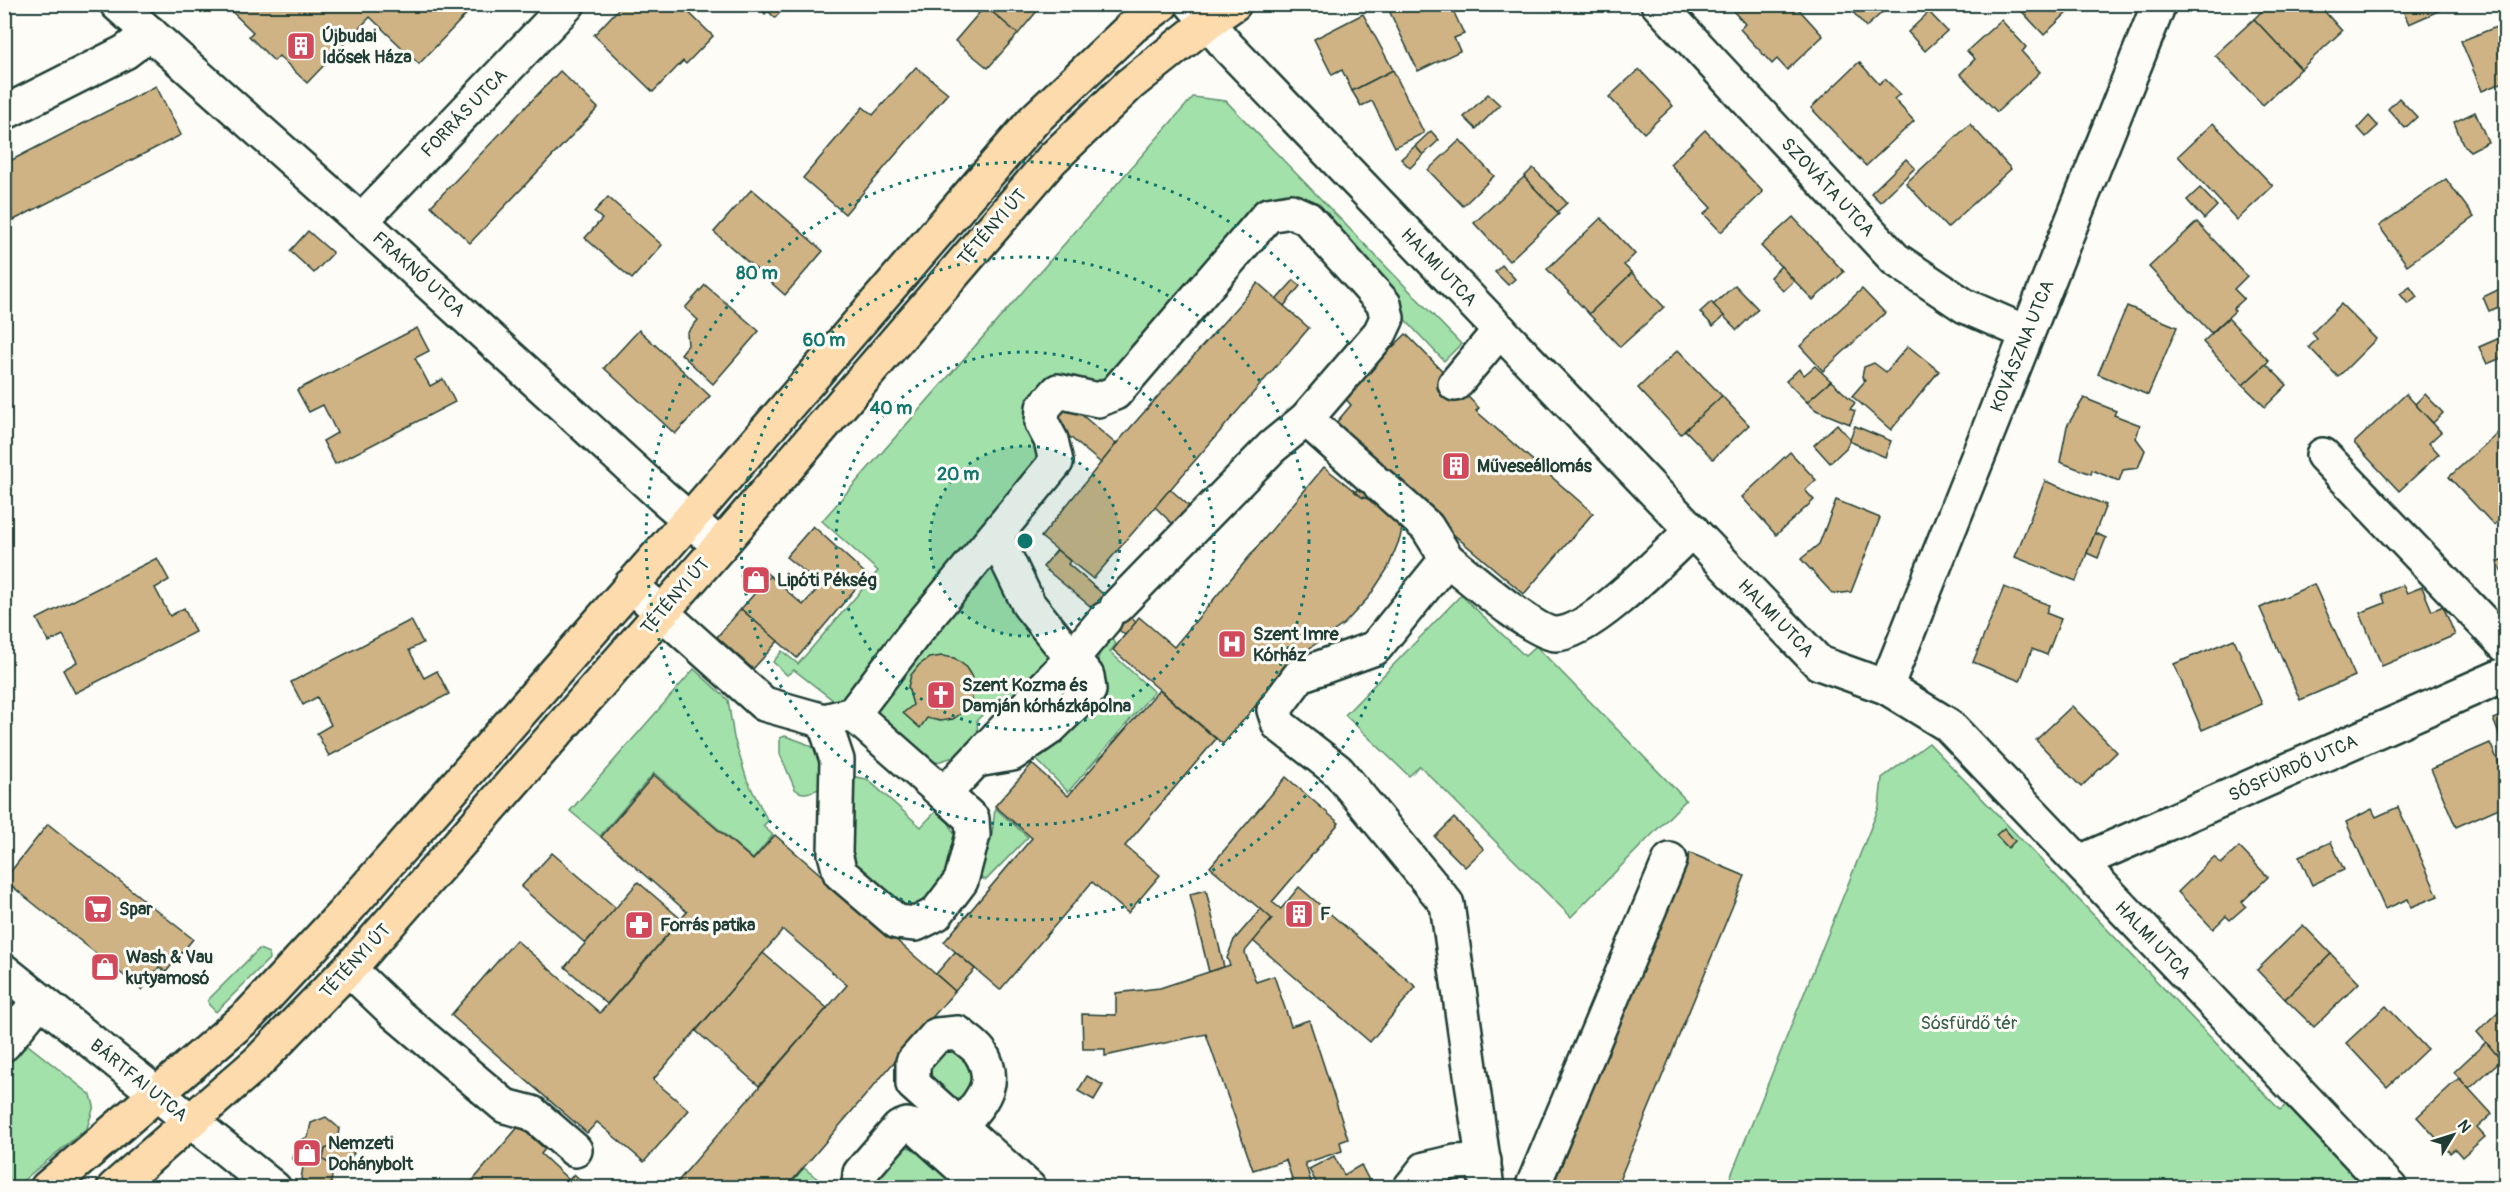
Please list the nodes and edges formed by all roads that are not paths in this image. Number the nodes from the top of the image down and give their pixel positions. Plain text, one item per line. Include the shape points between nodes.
1 (117, 4) edge
2 (568, 4) edge
3 (1162, 4) edge
4 (1234, 4) edge
5 (1658, 4) edge
6 (2159, 4) edge
7 (1200, 13) edge
8 (150, 33) junction
9 (4, 113) edge
10 (361, 221) junction
11 (1500, 330) junction
12 (2027, 333) junction
13 (1455, 384) dead end
14 (1306, 419) junction
15 (2323, 455) dead end
16 (689, 520) junction
17 (1692, 530) junction
18 (996, 537) junction
19 (720, 546) junction
20 (1447, 559) junction
21 (631, 585) junction
22 (662, 612) junction
23 (2505, 646) edge
24 (1072, 658) junction
25 (2505, 674) edge
26 (1886, 687) junction
27 (838, 718) junction
28 (944, 794) junction
29 (1670, 860) dead end
30 (2080, 862) junction
31 (349, 969) junction
32 (4, 972) edge
33 (40, 1000) junction
34 (4, 1044) edge
35 (157, 1095) junction
36 (189, 1121) junction
37 (960, 1126) dead end
38 (575, 1150) dead end
39 (1485, 1174) edge
40 (47, 1188) edge
41 (114, 1188) edge
42 (274, 1188) edge
43 (861, 1188) edge
44 (984, 1188) edge
45 (1029, 1188) edge
46 (1410, 1188) edge
47 (1532, 1188) edge
48 (2390, 1188) edge

1 - 8 street, FRAKNÓ UTCA
2 - 10 street, FORRÁS UTCA
3 - 16 main road via 1073,80 1027,128
4 - 7 main road, TÉTÉNYI ÚT
5 - 12 street, SZOVÁTA UTCA via 1895,259 1965,306
6 - 12 street, KOVÁSZNA UTCA
7 - 11 street, HALMI UTCA via 1228,47
7 - 19 main road, TÉTÉNYI ÚT via 1052,159
8 - 9 street via 126,52
8 - 10 street, FRAKNÓ UTCA
10 - 16 street, FRAKNÓ UTCA
11 - 13 street
11 - 17 street, HALMI UTCA
12 - 26 street, KOVÁSZNA UTCA
14 - 18 street via 1380,333 1387,318 1384,304 1331,244 1307,218 1291,211 1268,215 1116,393 1098,400 1058,391 1043,408 1042,423 1056,462
14 - 20 street via 1427,527
14 - 24 street via 1272,447 1111,612
15 - 23 street
16 - 19 street, FRAKNÓ UTCA
16 - 21 main road
17 - 20 street via 1597,616 1574,630 1555,635 1536,628
17 - 26 street, HALMI UTCA via 1819,663
18 - 24 street via 1029,605
18 - 27 street
19 - 22 main road, TÉTÉNYI ÚT
20 - 39 street via 1374,648 1300,675 1274,710 1279,724 1338,771 1447,904
21 - 22 street
21 - 35 main road via 344,913 250,1014
22 - 27 street via 764,704
22 - 31 main road, TÉTÉNYI ÚT
24 - 28 street via 1087,676 1089,690 1050,728 1012,754 977,760
25 - 30 street, SÓSFÜRDŐ UTCA
26 - 30 street, HALMI UTCA via 1948,725
27 - 28 street
27 - 28 street via 835,854 840,873 897,922 916,924 936,914 961,881 973,835 972,819
29 - 47 street
30 - 48 street, HALMI UTCA
31 - 36 main road, TÉTÉNYI ÚT via 258,1062
31 - 38 street via 505,1106 532,1113
32 - 33 street, BÁRTFAI UTCA
33 - 34 street
33 - 35 street, BÁRTFAI UTCA
35 - 36 street, BÁRTFAI UTCA
35 - 40 main road
36 - 41 main road, TÉTÉNYI ÚT
36 - 42 street, BÁRTFAI UTCA
37 - 45 street
39 - 46 street via 1455,1162 1425,1169
43 - 44 street via 860,1173 899,1128 907,1125 916,1127

